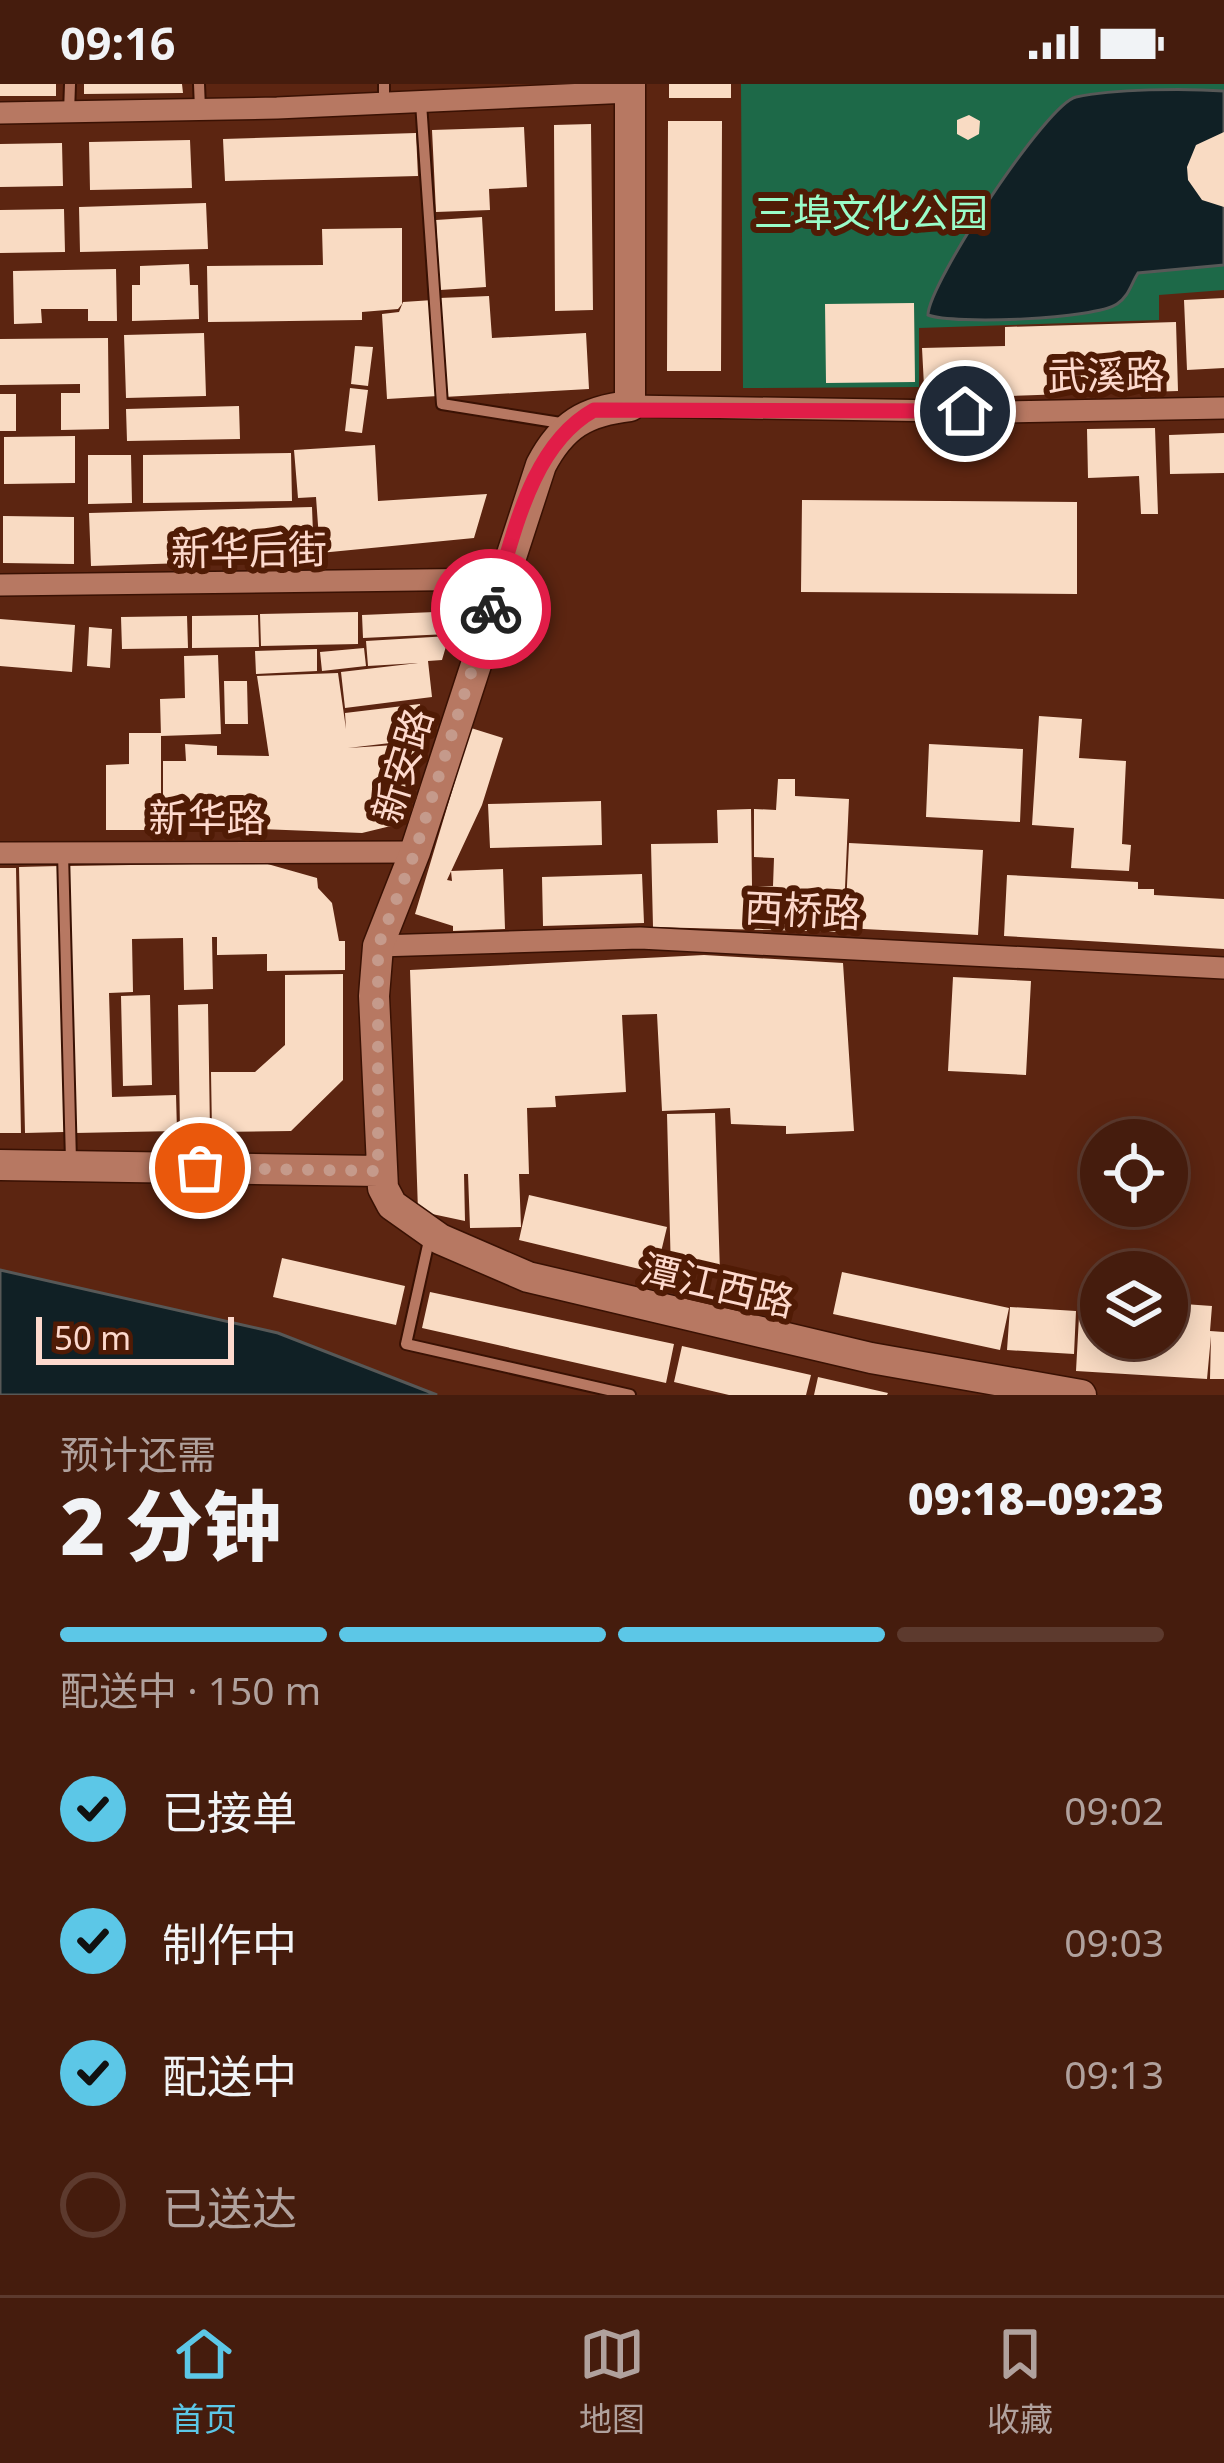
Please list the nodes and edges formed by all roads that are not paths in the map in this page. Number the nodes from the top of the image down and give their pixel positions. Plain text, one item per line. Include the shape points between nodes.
1 (70, 84) edge
2 (199, 84) edge
3 (630, 88) edge
4 (384, 94) edge
5 (422, 103) junction
6 (200, 110) junction
7 (70, 112) junction
8 (0, 113) edge
9 (630, 406) junction
10 (1224, 408) edge
11 (571, 424) junction
12 (500, 579) junction
13 (0, 585) edge
14 (415, 852) junction
15 (0, 853) edge
16 (63, 853) junction
17 (378, 946) junction
18 (1224, 968) edge
19 (0, 1165) edge
20 (71, 1167) junction
21 (286, 1170) junction
22 (378, 1171) junction
23 (424, 1229) junction
24 (630, 1395) edge
25 (1081, 1395) edge

1 - 7 lane
2 - 6 lane
3 - 5 street
3 - 9 street
4 - 5 street
4 - 6 street
5 - 11 lane via 442,404
6 - 7 street
7 - 8 street
9 - 10 street, 武溪路
9 - 11 street via 594,410
11 - 12 street, 新安路 via 541,465
12 - 13 street, 新华后街
12 - 14 street, 新安路
14 - 16 street, 新华路
14 - 17 street, 新安路
15 - 16 street, 新华路
16 - 20 lane
17 - 18 street, 西桥路 via 640,938
17 - 22 street, 新安路
19 - 20 street
20 - 21 street
21 - 22 street
21 - 23 street via 352,1187
22 - 23 street, 潭江西路 via 392,1205
23 - 24 lane via 406,1344
23 - 25 street, 潭江西路 via 497,1266 603,1298

